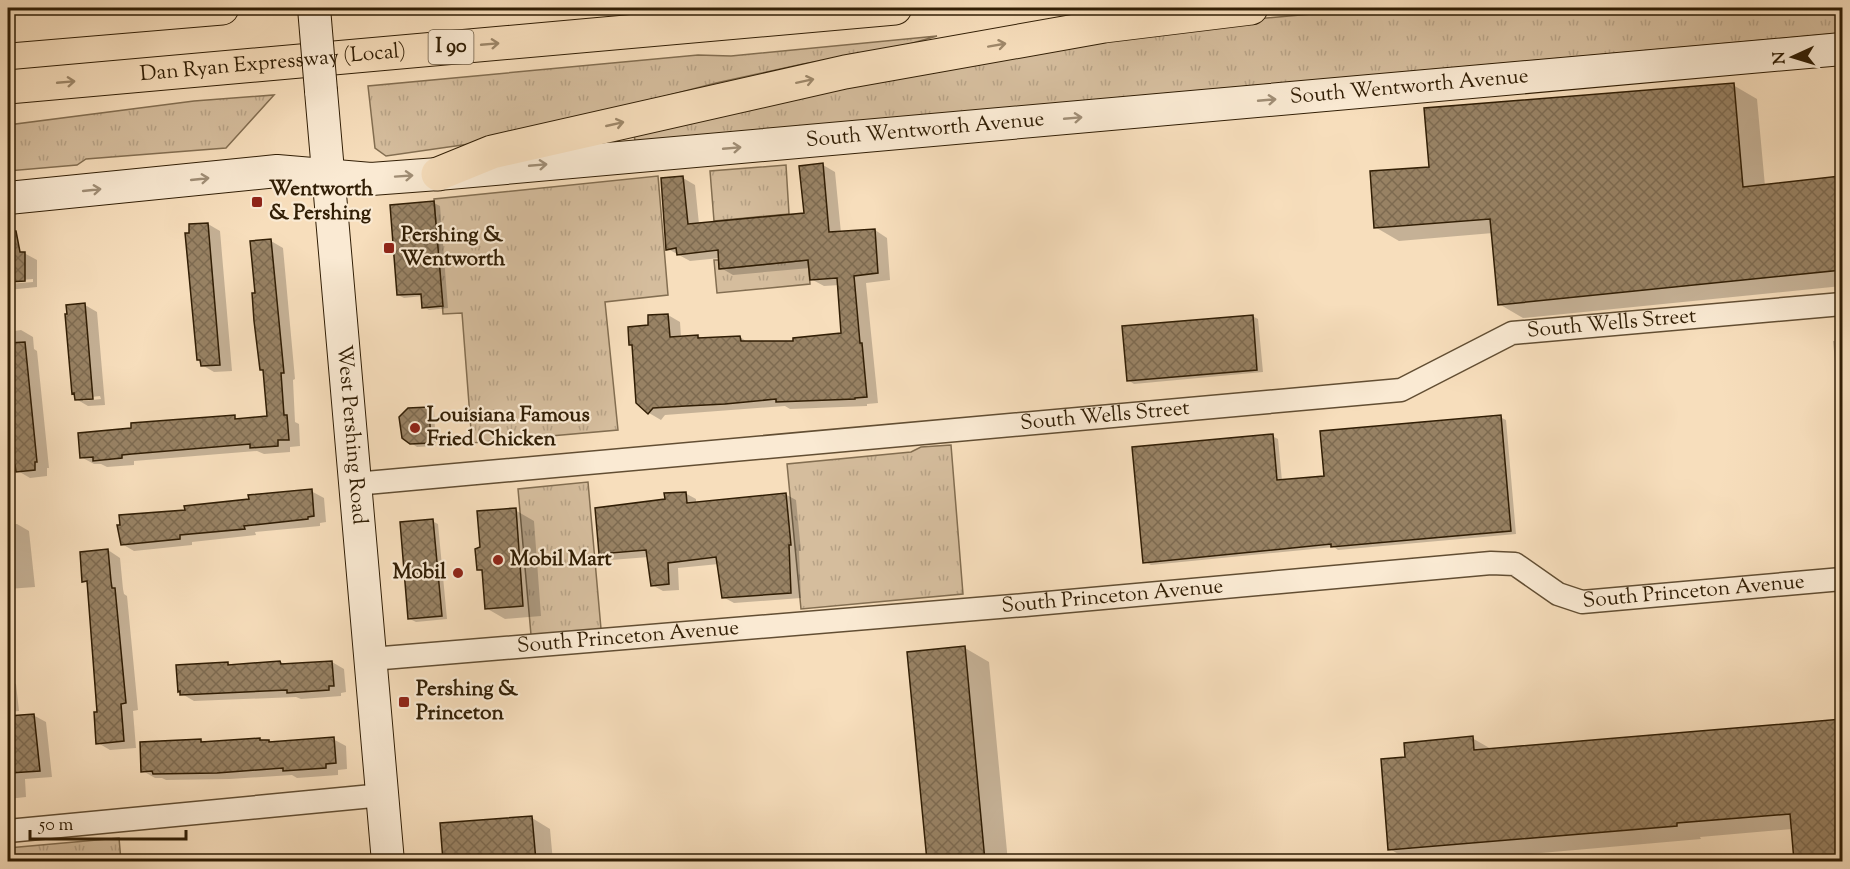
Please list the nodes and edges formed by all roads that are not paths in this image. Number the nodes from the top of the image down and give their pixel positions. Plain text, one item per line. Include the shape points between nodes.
1 (222, 8) edge
2 (314, 8) edge
3 (895, 8) edge
4 (1251, 8) edge
5 (8, 26) edge
6 (1842, 49) edge
7 (11, 88) edge
8 (438, 174) junction
9 (328, 176) junction
10 (8, 198) edge
11 (1842, 304) edge
12 (355, 484) junction
13 (1842, 579) edge
14 (371, 659) junction
15 (383, 795) junction
16 (8, 831) edge
17 (388, 861) edge

1 - 5 highway
2 - 9 main road, West Pershing Road, bridge
7 -> 3 highway, Dan Ryan Expressway (Local) / I 90
8 -> 4 highway via 492,152 845,72 1104,26
8 -> 6 main road, South Wentworth Avenue
9 -> 8 main road, South Wentworth Avenue via 371,179
10 -> 9 main road, South Wentworth Avenue via 277,171
9 - 12 main road, West Pershing Road
11 - 12 street, South Wells Street via 1512,333 1401,390
12 - 14 main road, West Pershing Road
13 - 14 street, South Princeton Avenue via 1582,602 1558,594 1515,564 1491,563
14 - 15 main road, West Pershing Road
15 - 16 street
15 - 17 main road, West Pershing Road

